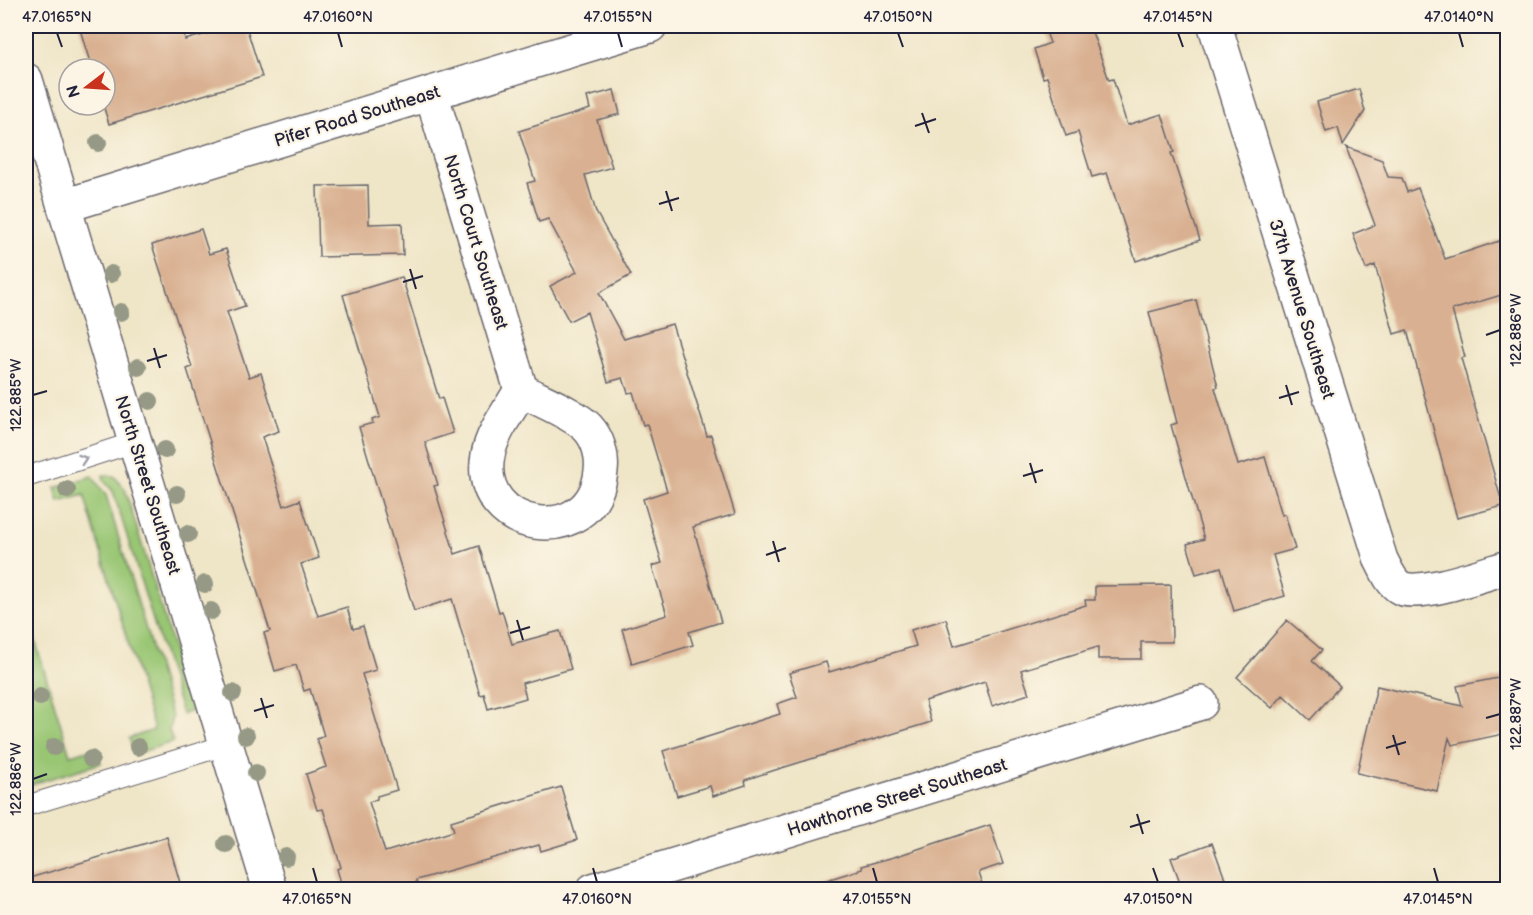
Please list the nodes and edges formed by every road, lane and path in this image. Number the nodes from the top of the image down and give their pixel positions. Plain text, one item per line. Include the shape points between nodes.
1 (650, 26) edge
2 (1215, 26) edge
3 (26, 80) edge
4 (431, 93) junction
5 (64, 206) junction
6 (521, 390) dead end
7 (135, 442) junction
8 (28, 477) edge
9 (1508, 567) edge
10 (1201, 703) dead end
11 (226, 745) junction
12 (26, 806) edge
13 (270, 890) edge
14 (592, 890) edge

1 - 4 street, Pifer Road Southeast
2 - 9 street, 37th Avenue Southeast via 1380,560 1391,580 1408,591
3 - 5 street, North Street Southeast
4 - 5 street, Pifer Road Southeast
4 - 6 street, North Court Southeast
5 - 7 street, North Street Southeast
8 -> 7 lane
7 - 11 street, North Street Southeast
10 - 14 street, Hawthorne Street Southeast
11 - 12 lane
11 - 13 street, North Street Southeast

